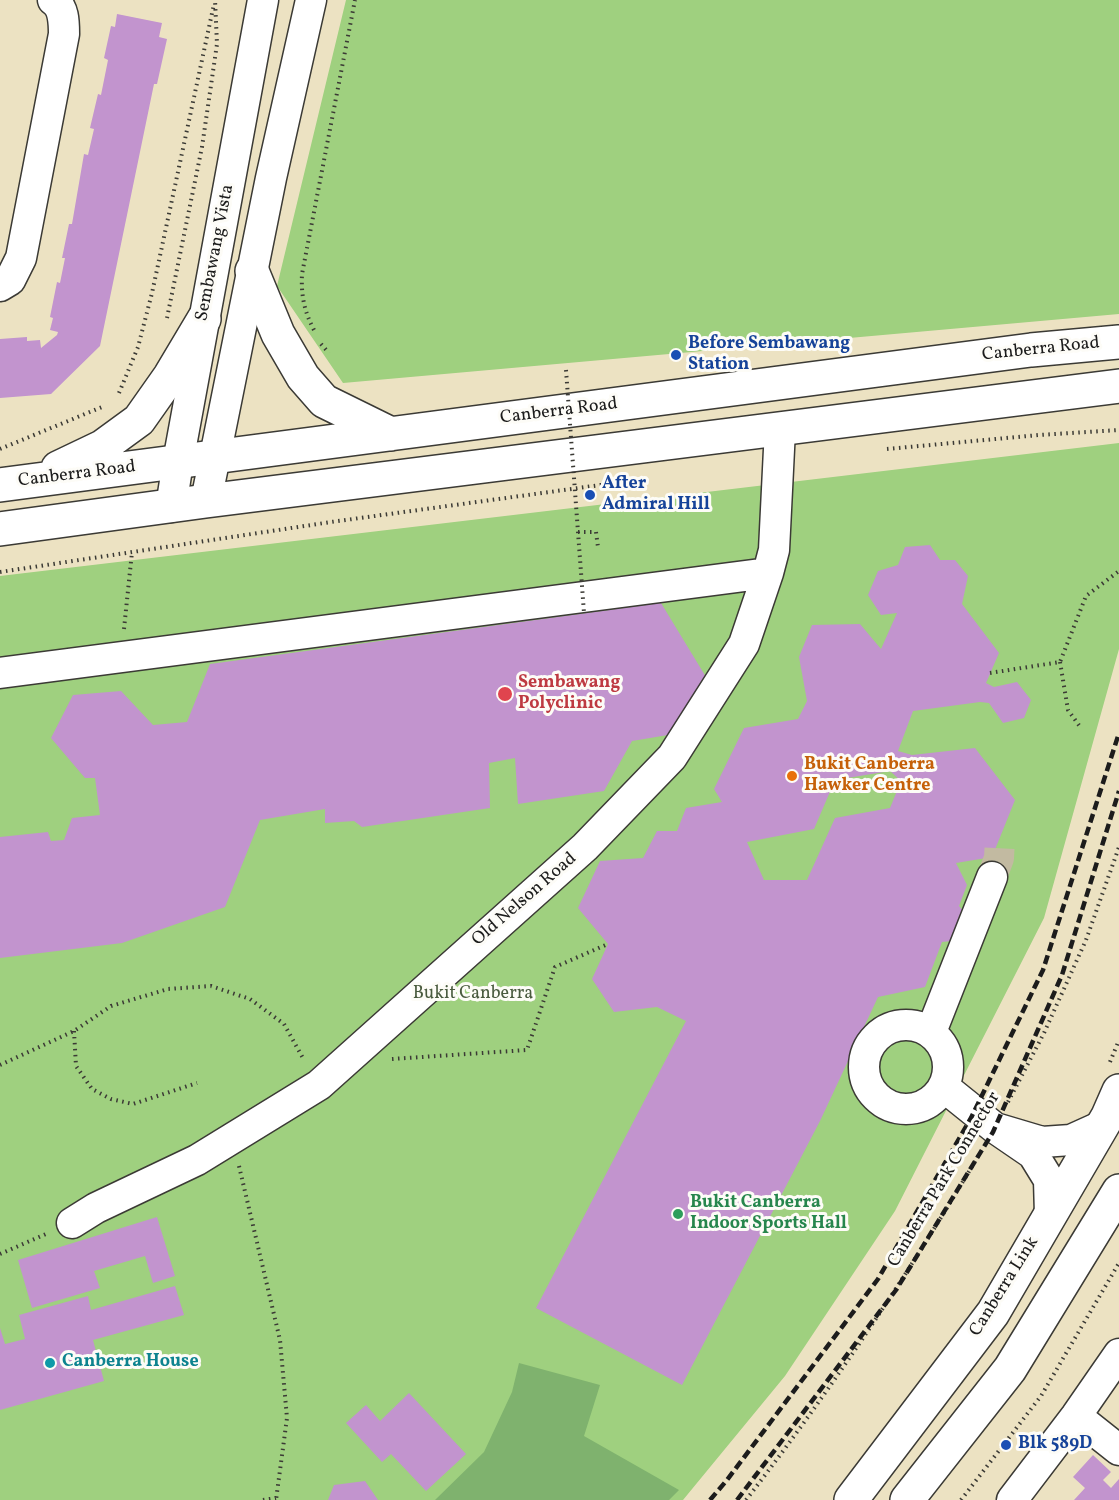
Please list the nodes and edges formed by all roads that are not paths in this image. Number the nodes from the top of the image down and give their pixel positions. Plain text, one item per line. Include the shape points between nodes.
1 (53, 0) edge
2 (263, 0) edge
3 (311, 0) edge
4 (252, 271) junction
5 (0, 286) edge
6 (204, 319) junction
7 (1119, 342) edge
8 (1119, 386) edge
9 (780, 429) junction
10 (391, 434) junction
11 (216, 457) junction
12 (178, 462) junction
13 (11, 484) edge
14 (206, 501) junction
15 (171, 507) junction
16 (5, 528) edge
17 (768, 573) junction
18 (0, 673) edge
19 (993, 877) tunnel mouth
20 (931, 1032) junction
21 (944, 1087) junction
22 (1119, 1091) edge
23 (1102, 1126) junction
24 (995, 1128) junction
25 (1119, 1191) edge
26 (1050, 1215) junction
27 (72, 1223) road end
28 (1119, 1354) edge
29 (1076, 1416) junction
30 (1119, 1450) edge
31 (851, 1500) edge
32 (907, 1500) edge
33 (1012, 1500) edge

1 - 5 street via 64,19 64,34 21,258 10,280
2 - 6 street, Sembawang Vista
3 - 4 street
4 - 10 main road via 278,334 303,377 324,401
4 - 11 street
6 - 12 street, Sembawang Vista
6 - 13 main road via 170,376 127,411 102,447
7 - 10 main road, Canberra Road via 1031,350
8 - 9 main road
9 - 14 main road
9 - 17 street, Old Nelson Road via 774,550
10 - 11 main road, Canberra Road
11 - 12 main road, Canberra Road
11 - 14 street
12 - 13 main road, Canberra Road
12 - 15 street, Sembawang Vista
13 - 16 main road via 20,508 18,522
14 - 15 main road
15 - 16 main road
17 - 18 street
17 - 27 street, Old Nelson Road via 744,644 672,757 585,848 319,1085 197,1160
19 - 20 street
20 - 21 street via 947,1054 949,1068
20 - 21 street via 906,1024 886,1029 871,1042 864,1055 863,1070 874,1096 900,1109 928,1103
21 - 24 street
22 - 23 main road, Canberra Link
23 - 24 street via 1071,1140 1041,1142
23 - 26 main road, Canberra Link
24 - 26 street via 1033,1154 1049,1180
25 - 32 main road via 1010,1369
26 - 31 main road, Canberra Link via 993,1313
28 - 29 street
29 - 30 street
29 - 33 street

